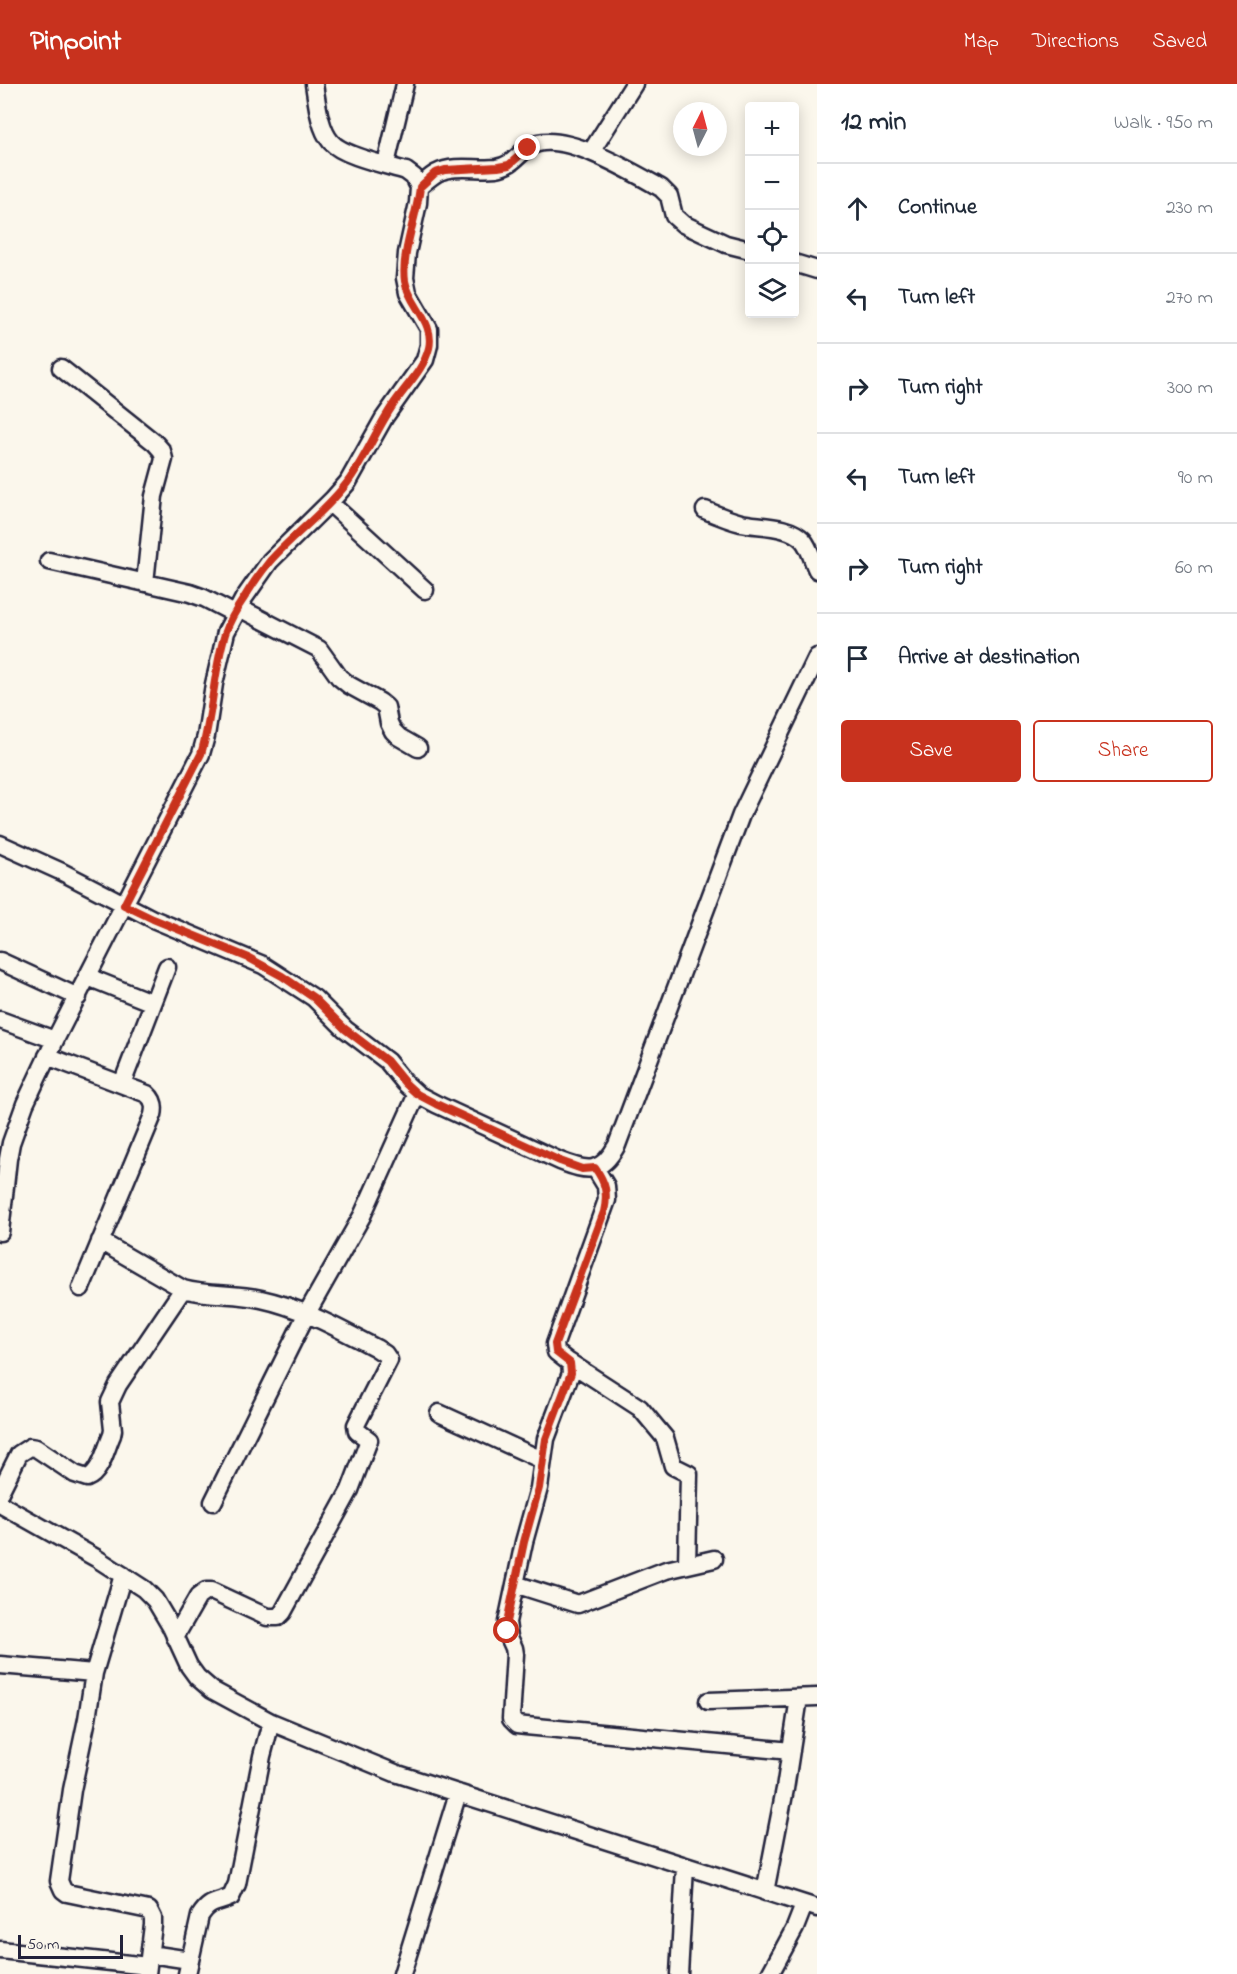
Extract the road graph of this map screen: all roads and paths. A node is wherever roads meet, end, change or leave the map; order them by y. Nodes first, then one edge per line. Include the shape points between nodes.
1 (314, 84) edge
2 (405, 84) edge
3 (634, 84) edge
4 (591, 152) junction
5 (386, 164) junction
6 (420, 187) junction
7 (745, 249) edge
8 (798, 264) edge
9 (817, 270) edge
10 (61, 368) dead end
11 (330, 503) junction
12 (705, 510) dead end
13 (49, 561) dead end
14 (817, 570) edge
15 (146, 583) junction
16 (425, 590) dead end
17 (237, 611) junction
18 (817, 657) edge
19 (418, 748) dead end
20 (0, 844) edge
21 (124, 905) junction
22 (0, 961) edge
23 (167, 967) dead end
24 (88, 977) junction
25 (78, 997) junction
26 (153, 1003) junction
27 (0, 1020) edge
28 (55, 1040) junction
29 (47, 1056) junction
30 (122, 1084) junction
31 (417, 1094) junction
32 (4, 1158) edge
33 (595, 1168) junction
34 (0, 1232) edge
35 (100, 1241) junction
36 (81, 1288) dead end
37 (183, 1288) junction
38 (307, 1313) junction
39 (569, 1362) junction
40 (439, 1413) dead end
41 (543, 1460) junction
42 (0, 1492) edge
43 (213, 1502) dead end
44 (0, 1504) edge
45 (714, 1559) dead end
46 (687, 1565) junction
47 (123, 1575) junction
48 (516, 1584) junction
49 (175, 1637) junction
50 (0, 1665) edge
51 (94, 1673) junction
52 (817, 1697) edge
53 (799, 1698) junction
54 (708, 1701) dead end
55 (271, 1722) junction
56 (791, 1751) junction
57 (458, 1794) junction
58 (686, 1867) junction
59 (765, 1892) junction
60 (811, 1907) edge
61 (0, 1950) edge
62 (148, 1965) edge
63 (189, 1967) edge
64 (402, 1974) edge
65 (679, 1974) edge
66 (770, 1974) edge

1 - 5 street via 322,125 330,142 342,151
2 - 5 street
3 - 4 street
4 - 6 street via 573,145 537,143 509,165 445,170 435,173
4 - 7 street via 661,188 669,196 674,216 683,224
5 - 6 street via 406,171
6 - 11 street via 405,278 408,293 429,329 425,360 384,418 348,482
8 - 9 street
10 - 15 street via 162,451
11 - 16 street
11 - 17 street via 270,561
12 - 14 street via 739,522 792,532 807,545
13 - 15 street
15 - 17 street
17 - 19 street via 319,648 339,677 386,707 393,731
17 - 21 street via 226,632 201,754
18 - 33 street via 741,815 617,1145 608,1160
20 - 21 street
21 - 24 street
21 - 31 street via 282,976 314,998 345,1029 387,1061
22 - 25 street
23 - 26 street
24 - 25 street
24 - 26 street
25 - 28 street
26 - 30 street
27 - 28 street
28 - 29 street
29 - 30 street
29 - 32 street
30 - 35 street via 147,1094 154,1109
31 - 33 street via 560,1161 582,1169
31 - 38 street via 362,1216
32 - 34 street
33 - 39 street via 606,1186 607,1200 555,1344 556,1352
35 - 36 street
35 - 37 street
37 - 38 street via 260,1299
37 - 42 street via 118,1385 110,1402 112,1435 91,1477 75,1474 30,1447 19,1454
38 - 43 street
38 - 49 street via 381,1351 389,1360 356,1425 368,1443 350,1490 278,1617 267,1617 206,1591
39 - 41 street via 571,1373 546,1439
39 - 46 street via 640,1408 665,1438 673,1466 689,1474
40 - 41 street
41 - 48 street
44 - 47 street
45 - 46 street
46 - 48 street via 578,1604
47 - 49 street via 155,1600
47 - 51 street
48 - 56 street via 507,1622 515,1654 513,1723
49 - 55 street via 197,1677 212,1690
50 - 51 street
51 - 62 street via 59,1881 67,1893 148,1911 153,1918
52 - 53 street
53 - 54 street
53 - 56 street
55 - 57 street via 395,1773
55 - 63 street via 237,1884 231,1897 211,1903 200,1916
56 - 59 street
57 - 58 street
57 - 64 street
58 - 59 street
58 - 65 street
59 - 60 street
60 - 66 street
61 - 62 street
62 - 63 street

